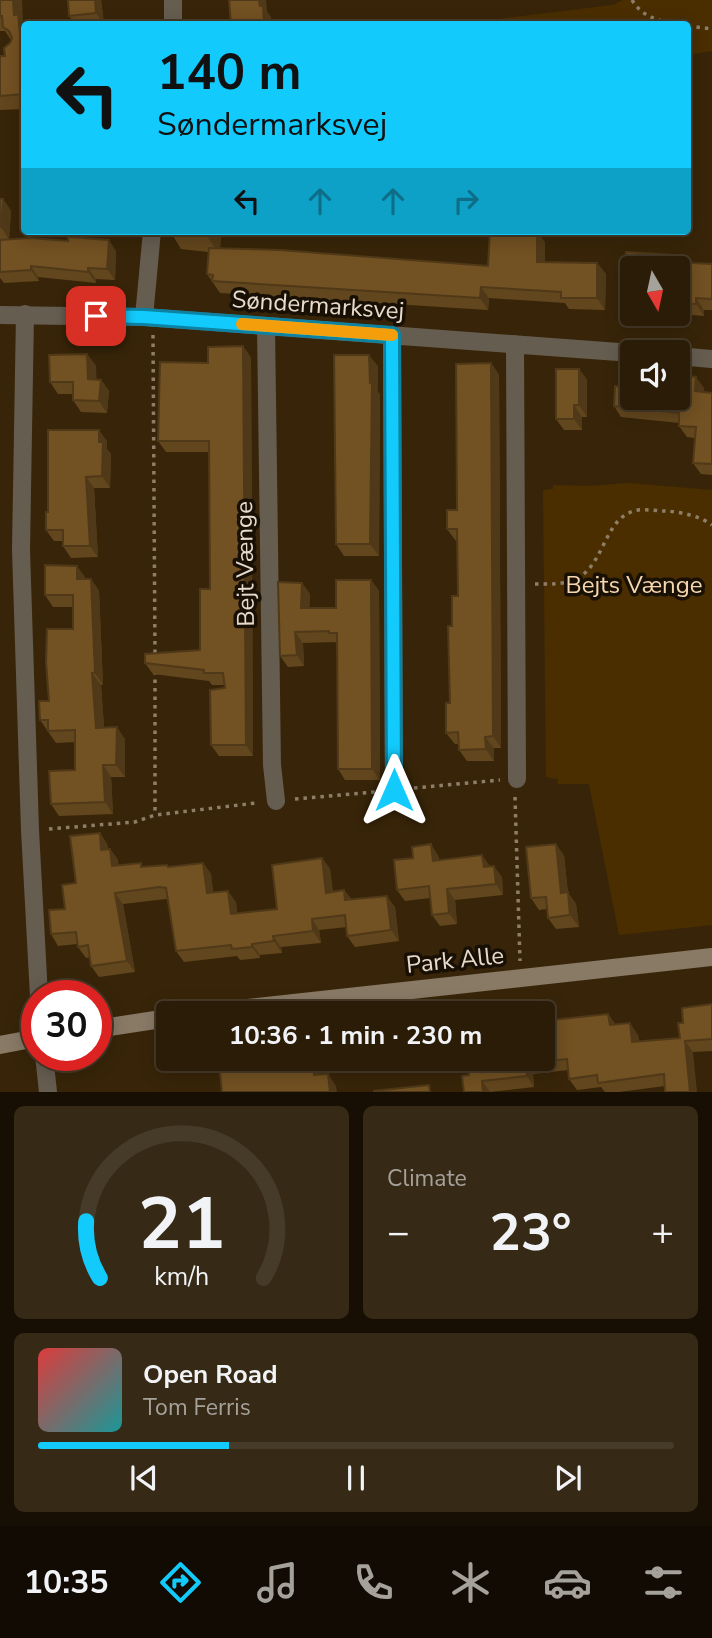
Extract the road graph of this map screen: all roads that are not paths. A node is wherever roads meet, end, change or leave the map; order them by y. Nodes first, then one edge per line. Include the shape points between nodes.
1 (173, 0) edge
2 (173, 21) edge
3 (152, 235) edge
4 (25, 314) junction
5 (0, 316) edge
6 (148, 317) junction
7 (266, 326) junction
8 (392, 335) junction
9 (515, 344) junction
10 (620, 352) edge
11 (690, 357) edge
12 (712, 359) edge
13 (517, 779) road end
14 (394, 790) dead end
15 (276, 801) dead end
16 (712, 957) edge
17 (38, 980) edge
18 (312, 1001) edge
19 (156, 1020) edge
20 (112, 1027) edge
21 (21, 1041) edge
22 (0, 1045) edge
23 (46, 1071) edge
24 (48, 1092) edge

1 - 2 street
3 - 6 street
4 - 5 street, Søndermarksvej
4 - 6 street, Søndermarksvej
4 - 17 street via 21,550
6 - 7 street, Søndermarksvej
7 - 8 street, Søndermarksvej
7 - 15 street, Bejt Vænge
8 - 9 street, Søndermarksvej
8 - 14 street
9 - 10 street, Søndermarksvej
9 - 13 street
11 - 12 street
16 - 18 street, Park Alle
19 - 20 street
21 - 22 street
23 - 24 street

